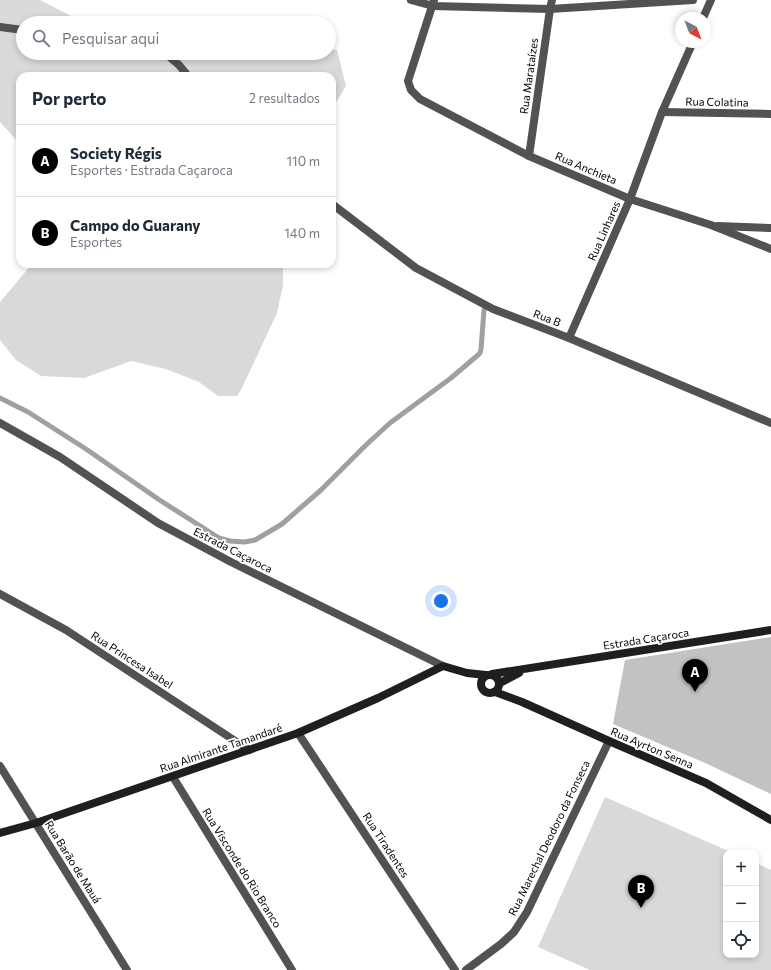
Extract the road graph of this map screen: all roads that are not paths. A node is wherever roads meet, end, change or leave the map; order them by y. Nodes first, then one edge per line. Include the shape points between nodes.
1 (411, 0) edge
2 (552, 0) edge
3 (693, 0) edge
4 (711, 0) edge
5 (434, 3) edge
6 (550, 9) junction
7 (706, 12) edge
8 (0, 27) edge
9 (16, 29) edge
10 (690, 48) edge
11 (173, 60) edge
12 (185, 72) edge
13 (662, 112) junction
14 (771, 114) edge
15 (529, 156) junction
16 (630, 199) junction
17 (336, 207) edge
18 (711, 225) junction
19 (771, 228) edge
20 (771, 248) edge
21 (569, 338) junction
22 (0, 423) edge
23 (771, 423) edge
24 (0, 594) edge
25 (771, 630) edge
26 (443, 666) junction
27 (525, 669) junction
28 (467, 673) junction
29 (489, 675) junction
30 (481, 686) junction
31 (498, 688) junction
32 (298, 733) junction
33 (609, 742) junction
34 (249, 750) junction
35 (0, 766) edge
36 (173, 777) junction
37 (771, 820) edge
38 (36, 823) junction
39 (0, 833) edge
40 (127, 970) edge
41 (292, 970) edge
42 (455, 970) edge
43 (466, 970) edge

1 - 5 street
2 - 6 street, Rua Marataízes
3 - 6 street
4 - 7 street
5 - 6 street
5 - 15 street, Rua Anchieta via 408,81 411,90 420,99
6 - 15 street, Rua Marataízes
8 - 9 street
10 - 13 street, Rua Linhares
11 - 12 street
13 - 14 street, Rua Colatina
13 - 16 street, Rua Linhares
15 - 16 street, Rua Anchieta
16 - 18 street, Rua Anchieta
16 - 21 street, Rua Linhares
17 - 21 street, Rua B via 416,268 492,309
18 - 19 street
18 - 20 street, Rua Anchieta
21 - 23 street, Rua B
22 - 26 street, Estrada Caçaroca via 60,457 158,523 231,562
24 - 34 street, Rua Princesa Isabel via 66,630
25 - 27 main road, Estrada Caçaroca
26 - 28 main road, Estrada Caçaroca
26 - 32 main road, Rua Almirante Tamandaré
27 - 29 main road, Estrada Caçaroca
27 - 31 main road, Estrada Caçaroca
28 - 29 main road, Estrada Caçaroca
28 - 30 main road, Estrada Caçaroca
29 - 30 main road via 482,680
29 - 31 main road via 498,678
30 - 31 main road via 489,694
31 - 33 main road, Rua Ayrton Senna via 522,702
32 - 34 main road, Rua Almirante Tamandaré
32 - 42 street, Rua Tiradentes
33 - 37 main road, Rua Ayrton Senna via 706,783
33 - 43 street, Rua Marechal Deodoro da Fonseca via 527,912 514,932
34 - 36 main road, Rua Almirante Tamandaré
35 - 38 street, Rua Barão de Mauá
36 - 38 main road, Rua Almirante Tamandaré
36 - 41 street, Rua Visconde do Rio Branco
38 - 39 main road, Rua Almirante Tamandaré
38 - 40 street, Rua Barão de Mauá

